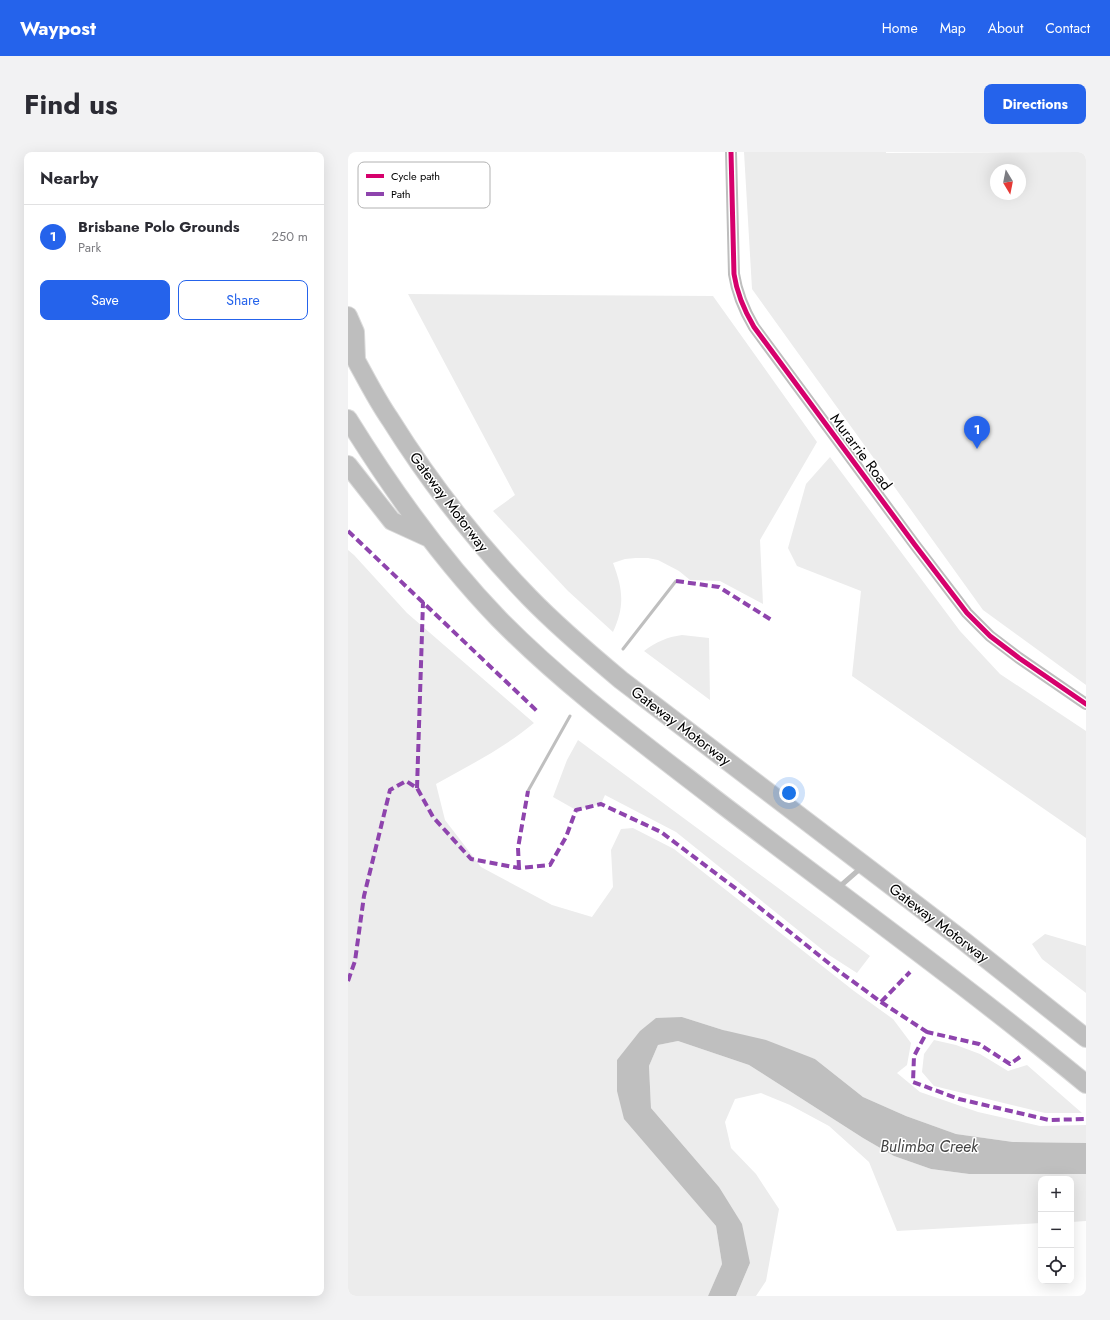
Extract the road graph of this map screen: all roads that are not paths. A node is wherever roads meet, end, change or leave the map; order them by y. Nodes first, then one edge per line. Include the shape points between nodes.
1 (731, 152) edge
2 (348, 316) edge
3 (352, 353) edge
4 (348, 419) edge
5 (348, 465) edge
6 (429, 538) junction
7 (1086, 704) edge
8 (864, 865) junction
9 (836, 890) junction
10 (1086, 1038) edge
11 (1086, 1084) edge

1 - 7 street, Murarrie Road via 734,274 742,305 754,326 967,613 990,636
2 - 3 highway via 355,332
3 - 8 highway, Gateway Motorway via 388,418 433,483 462,522 530,598 621,680
4 - 6 highway via 375,463
5 - 6 highway via 392,521
6 - 9 highway via 497,617 572,687
8 - 9 lane
8 - 10 highway, Gateway Motorway
9 - 11 highway

